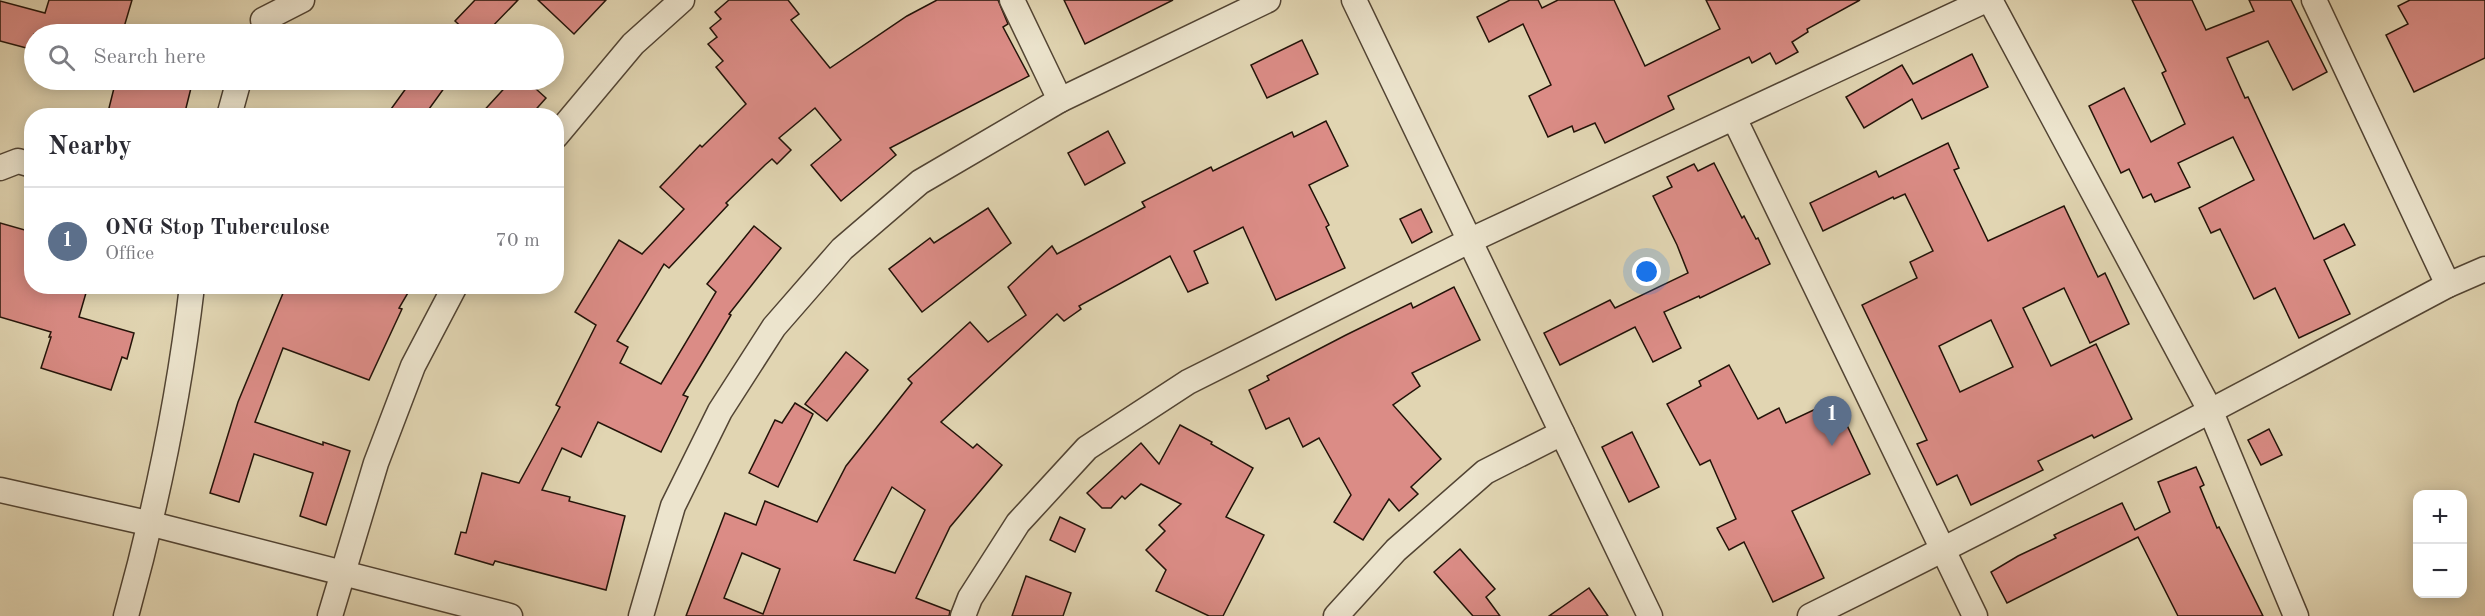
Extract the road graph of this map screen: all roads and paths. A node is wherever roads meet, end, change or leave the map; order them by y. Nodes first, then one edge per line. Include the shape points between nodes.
1 (302, 0) edge
2 (682, 0) edge
3 (1012, 0) edge
4 (1268, 0) edge
5 (1354, 0) edge
6 (1988, 0) edge
7 (2314, 0) edge
8 (262, 18) edge
9 (237, 90) edge
10 (1060, 100) junction
11 (231, 108) edge
12 (1734, 118) junction
13 (564, 126) edge
14 (24, 163) edge
15 (0, 168) edge
16 (1471, 240) junction
17 (2485, 270) edge
18 (2448, 285) junction
19 (191, 294) edge
20 (451, 294) edge
21 (2211, 412) junction
22 (1562, 432) junction
23 (0, 490) edge
24 (152, 524) junction
25 (1943, 550) junction
26 (341, 572) junction
27 (126, 616) edge
28 (330, 616) edge
29 (510, 616) edge
30 (641, 616) edge
31 (963, 616) edge
32 (1336, 616) edge
33 (1650, 616) edge
34 (1810, 616) edge
35 (1975, 616) edge
36 (2296, 616) edge

1 - 8 street
2 - 13 street via 633,44
3 - 10 street
4 - 10 street
5 - 16 street
6 - 12 street
6 - 21 street
7 - 18 street
9 - 11 street
10 - 30 street via 920,182 842,249 774,327 720,411 673,506
12 - 16 street
12 - 25 street
14 - 15 street
16 - 22 street
16 - 31 street via 1188,382 1088,448 1018,524 970,598
17 - 18 street
18 - 21 street
19 - 24 street
20 - 26 street via 413,366
21 - 25 street
21 - 36 street
22 - 32 street via 1485,472 1396,550
22 - 33 street
23 - 24 street
24 - 26 street
24 - 27 street
25 - 34 street
25 - 35 street
26 - 28 street
26 - 29 street

